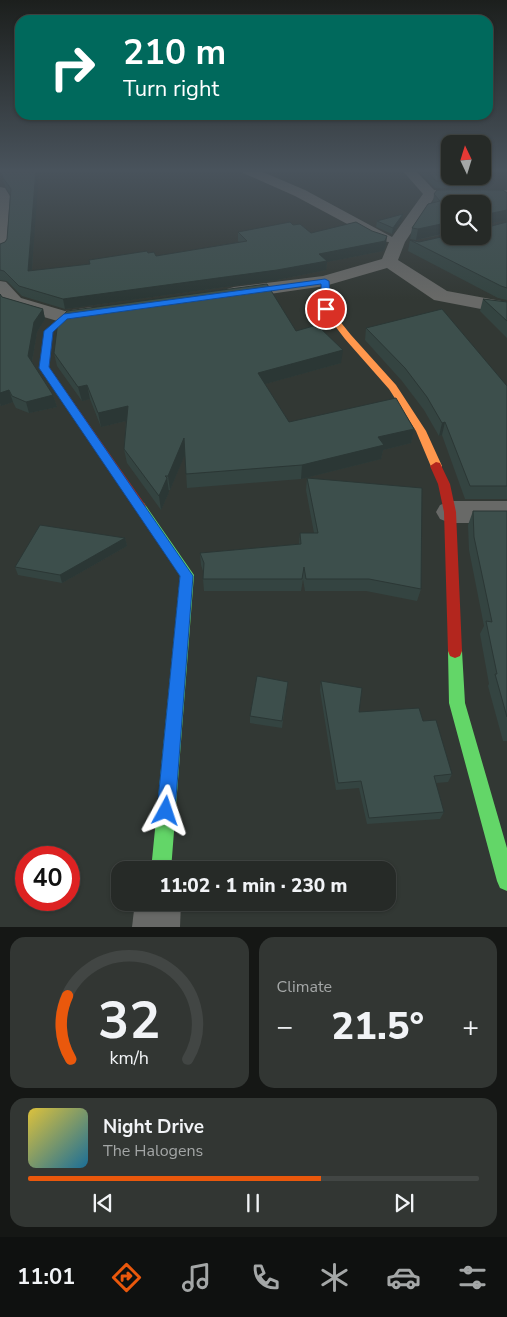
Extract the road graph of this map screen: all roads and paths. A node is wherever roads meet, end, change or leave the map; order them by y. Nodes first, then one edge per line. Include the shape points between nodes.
1 (3, 213) edge
2 (337, 213) edge
3 (417, 213) edge
4 (397, 242) junction
5 (416, 247) edge
6 (0, 248) edge
7 (390, 262) junction
8 (325, 281) junction
9 (0, 286) edge
10 (219, 296) edge
11 (507, 308) edge
12 (112, 310) edge
13 (64, 317) junction
14 (450, 512) junction
15 (507, 512) edge
16 (162, 861) edge
17 (507, 881) edge
18 (157, 911) edge
19 (156, 927) edge

1 - 6 street
2 - 4 street via 378,236
3 - 4 street
4 - 5 street
4 - 7 street
7 - 8 street
7 - 11 street via 442,296
8 - 10 street
8 - 14 street via 326,309 393,387 420,432 444,484
9 - 13 street via 14,302
12 - 13 street
13 - 16 street via 48,331 44,368 186,576
14 - 15 street
14 - 17 street via 457,703
18 - 19 street

